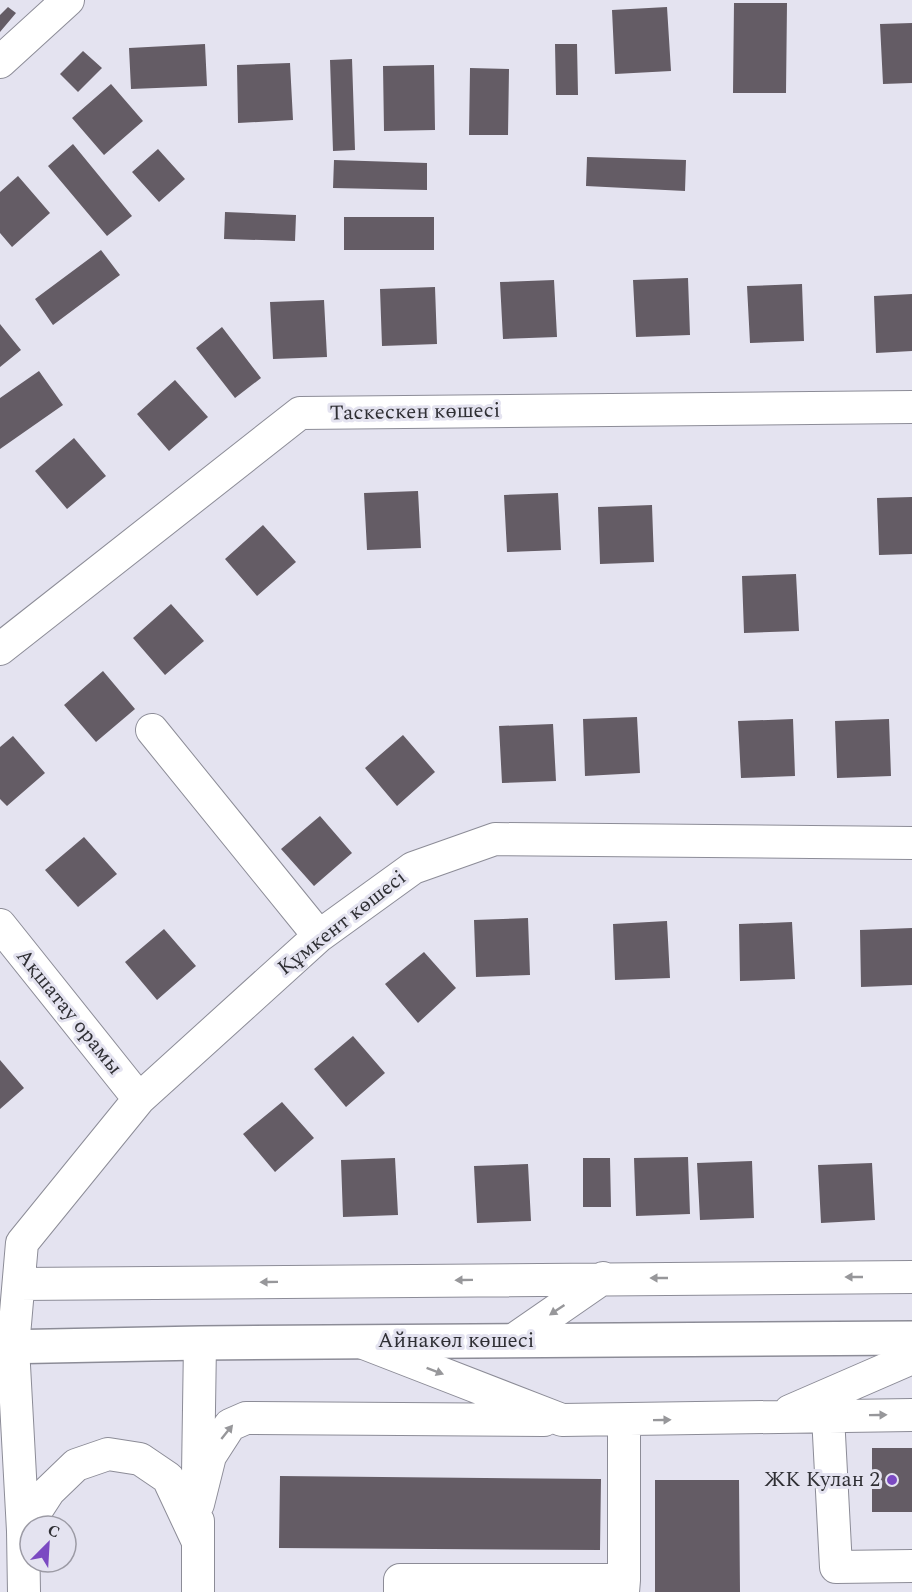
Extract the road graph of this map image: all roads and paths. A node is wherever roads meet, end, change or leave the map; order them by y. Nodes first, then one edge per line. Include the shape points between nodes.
1 (68, 0) edge
2 (0, 62) edge
3 (912, 407) edge
4 (0, 649) edge
5 (152, 730) dead end
6 (912, 843) edge
7 (0, 925) edge
8 (319, 936) junction
9 (139, 1099) junction
10 (13, 1273) edge
11 (912, 1277) edge
12 (603, 1278) junction
13 (912, 1338) edge
14 (512, 1341) junction
15 (361, 1342) junction
16 (200, 1343) junction
17 (6, 1347) edge
18 (912, 1358) edge
19 (912, 1415) edge
20 (828, 1416) junction
21 (775, 1417) junction
22 (562, 1420) junction
23 (624, 1421) junction
24 (198, 1504) junction
25 (21, 1514) edge
26 (34, 1514) edge
27 (198, 1542) junction
28 (18, 1557) edge
29 (912, 1566) edge
30 (15, 1573) edge
31 (836, 1580) edge
32 (623, 1586) edge
33 (198, 1592) edge
34 (400, 1592) edge

1 - 2 street
3 - 4 street, Таскескен көшесі via 300,413
5 - 8 street
6 - 8 street, Құмкент көшесі via 495,839 412,868
7 - 9 street, Ақшатау орамы
8 - 9 street, Құмкент көшесі
9 - 10 street, Құмкент көшесі via 22,1243
12 -> 10 street
10 - 17 street, Құмкент көшесі
11 -> 12 street
12 -> 14 street
13 - 14 main road, Айнакөл көшесі
14 - 15 main road, Айнакөл көшесі
15 - 16 main road, Айнакөл көшесі
15 -> 22 street
16 - 17 main road, Айнакөл көшесі
16 - 24 street
17 - 25 street, Құмкент көшесі
18 - 21 street
20 -> 19 street
20 - 21 street
20 - 31 street
23 -> 21 street
22 - 23 street
24 -> 22 street via 210,1456 230,1425 246,1418
23 - 32 street
24 - 27 street
26 - 27 street via 49,1491 76,1465 108,1454 140,1459 168,1478
27 - 33 street
28 - 30 street, Құмкент көшесі
29 - 31 street
32 - 34 street via 400,1580

